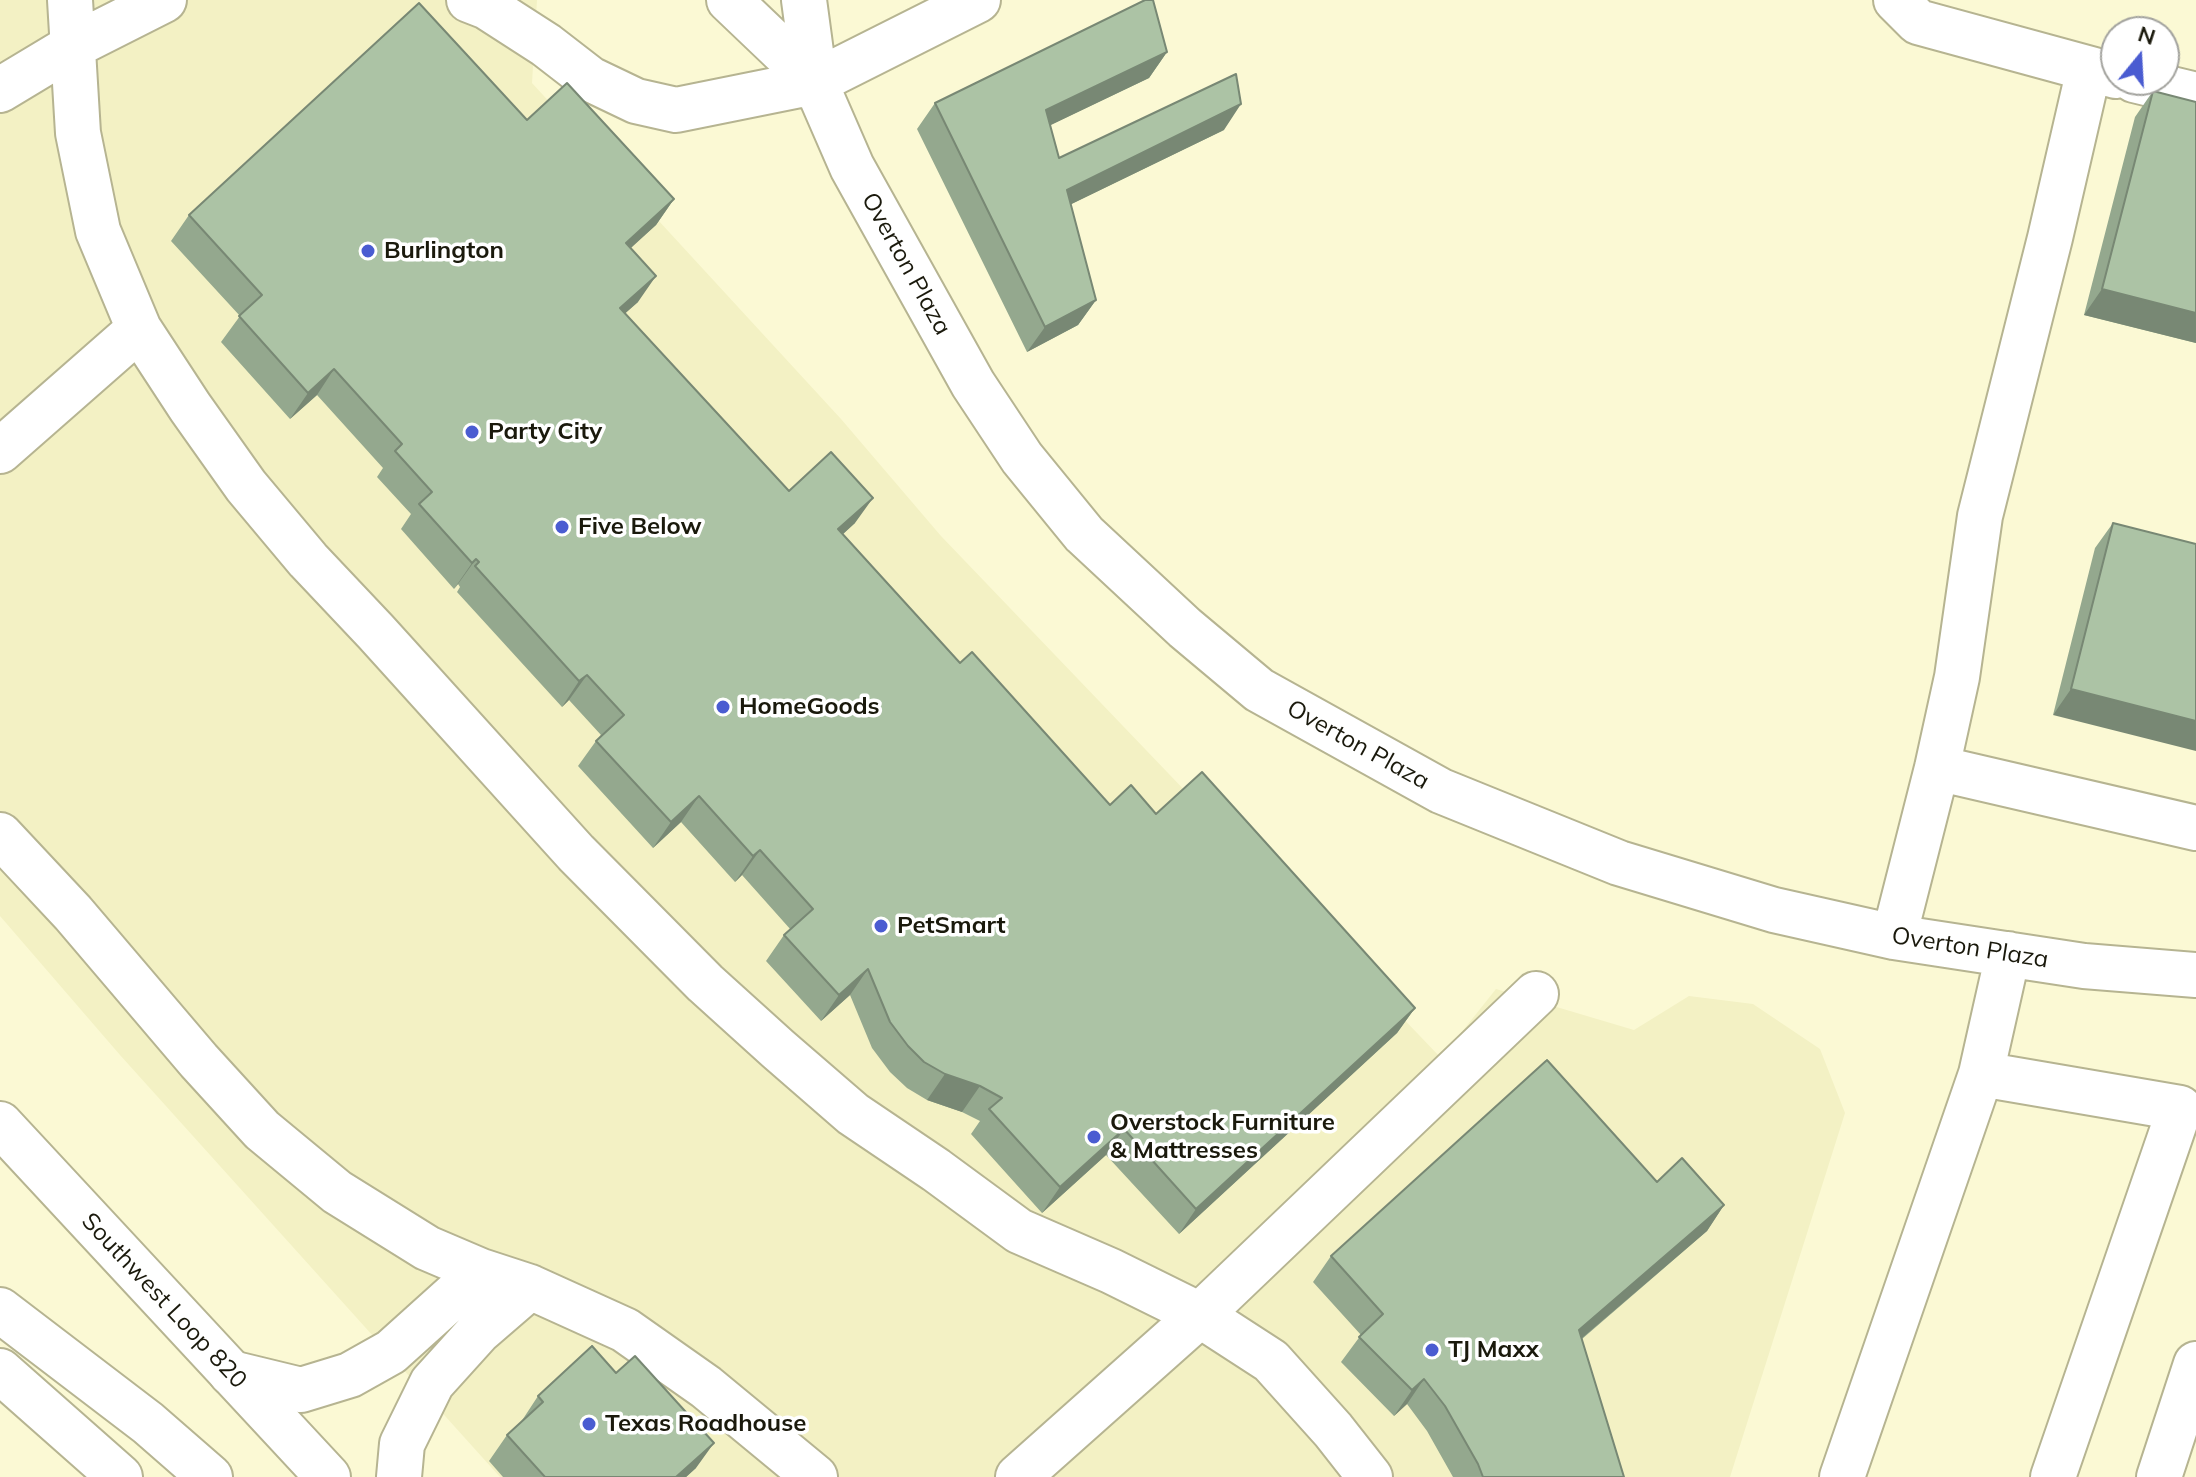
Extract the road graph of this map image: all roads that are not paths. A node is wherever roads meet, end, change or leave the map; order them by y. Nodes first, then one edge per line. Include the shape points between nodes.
1 (70, 0) edge
2 (164, 0) edge
3 (469, 0) edge
4 (729, 0) edge
5 (804, 0) edge
6 (978, 0) edge
7 (1896, 0) edge
8 (73, 46) junction
9 (2100, 71) edge
10 (2100, 78) edge
11 (815, 82) junction
12 (0, 90) edge
13 (139, 329) junction
14 (0, 451) edge
15 (1937, 768) junction
16 (2196, 828) edge
17 (0, 835) edge
18 (1894, 937) junction
19 (2008, 954) junction
20 (2196, 975) edge
21 (1536, 994) dead end
22 (1981, 1074) junction
23 (2188, 1109) edge
24 (0, 1124) edge
25 (481, 1271) junction
26 (530, 1287) junction
27 (0, 1310) edge
28 (1200, 1315) junction
29 (2196, 1364) edge
30 (0, 1371) edge
31 (231, 1373) junction
32 (120, 1477) edge
33 (210, 1477) edge
34 (328, 1477) edge
35 (399, 1477) edge
36 (815, 1477) edge
37 (1018, 1477) edge
38 (1370, 1477) edge
39 (1842, 1477) edge
40 (2053, 1477) edge
41 (2159, 1477) edge

1 - 8 main road
2 - 8 main road
3 - 11 main road via 546,45 590,79 636,101 676,110
4 - 11 main road, Overton Plaza
5 - 11 main road, Overton Plaza
6 - 11 main road
7 - 9 main road via 1918,22
8 - 12 main road
8 - 13 main road via 78,133 98,231
10 - 15 main road via 2050,238 1980,516 1957,677
11 - 18 main road, Overton Plaza via 852,167 973,384 1022,458 1084,534 1259,690 1441,791 1619,863 1774,910
13 - 14 main road
13 - 28 main road via 246,486 308,560 576,853 705,983 853,1114 1019,1231
15 - 16 main road
15 - 18 main road
17 - 25 main road via 262,1130 337,1192 427,1248
18 - 19 main road, Overton Plaza
19 - 20 main road, Overton Plaza
19 - 22 main road
21 - 28 main road
22 - 23 main road
22 - 39 main road
23 - 40 main road
24 - 31 main road, Southwest Loop 820
25 - 26 main road
25 - 31 main road via 391,1352 350,1375 301,1390
26 - 35 main road via 479,1331 432,1383 402,1444
26 - 36 main road via 625,1330 706,1387
27 - 33 main road
28 - 37 main road
28 - 38 main road via 1271,1361
29 - 41 main road
30 - 32 main road
31 - 34 main road, Southwest Loop 820

